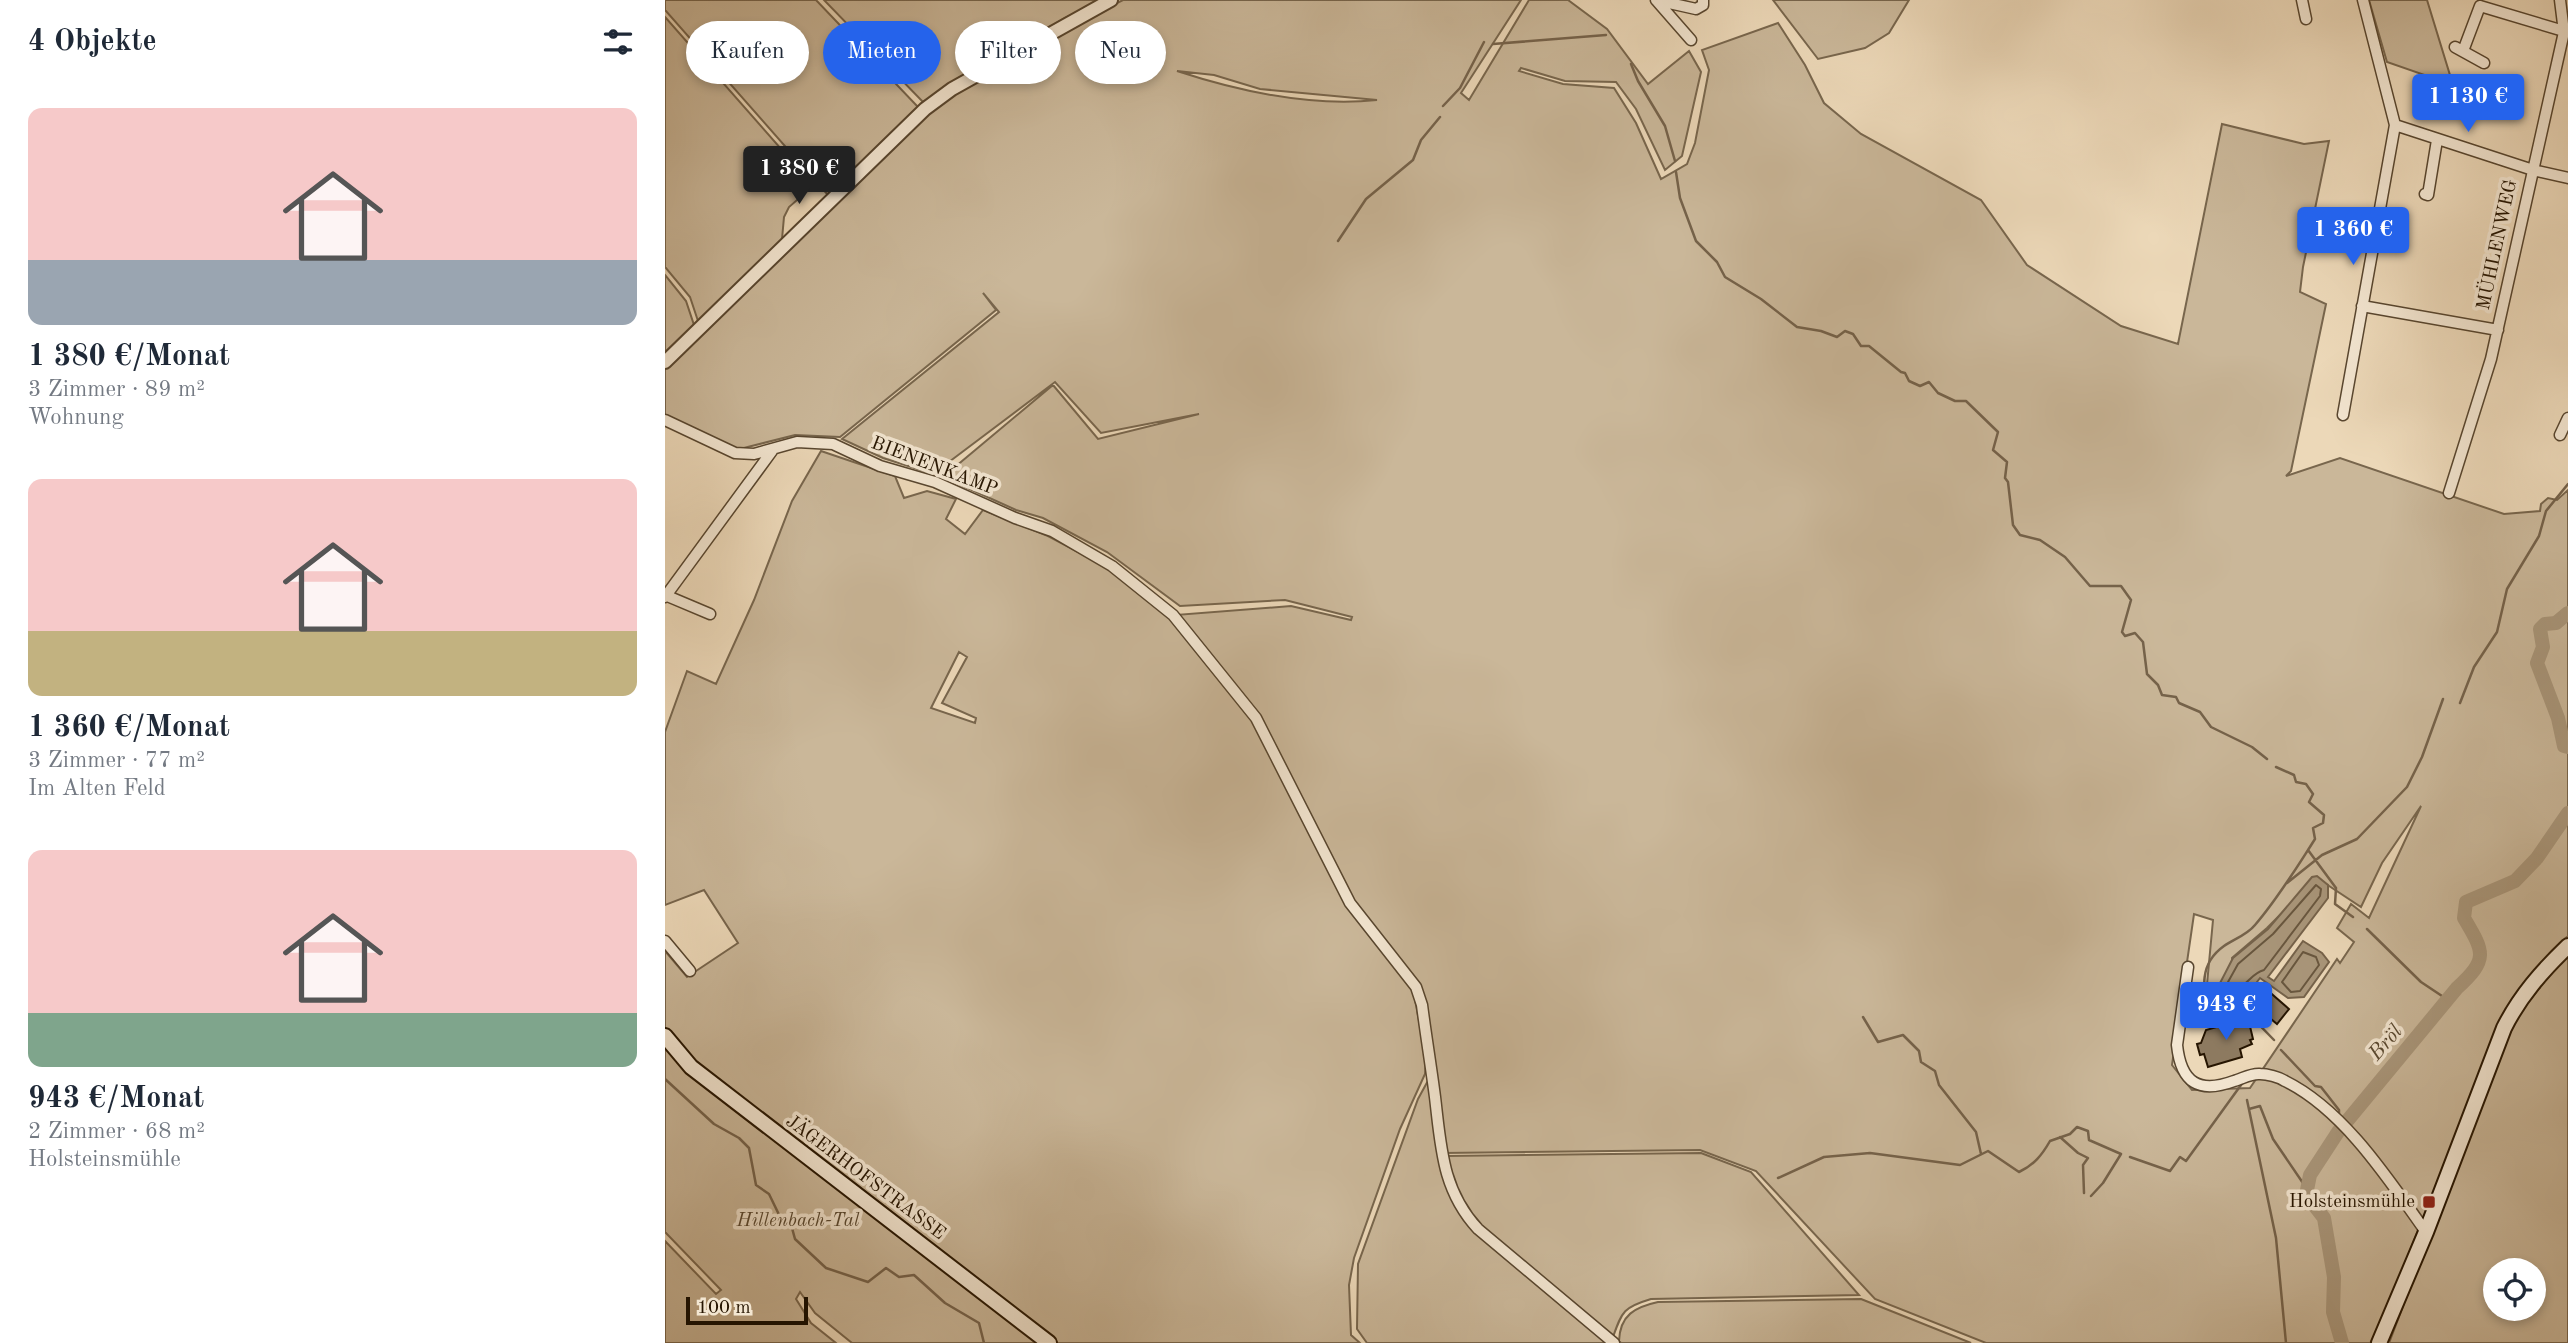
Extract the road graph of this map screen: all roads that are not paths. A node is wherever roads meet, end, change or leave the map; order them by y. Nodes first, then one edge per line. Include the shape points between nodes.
1 (1111, 0) edge
2 (1655, 0) edge
3 (1703, 0) edge
4 (2302, 0) edge
5 (2363, 0) edge
6 (2560, 0) edge
7 (2480, 3) edge
8 (2306, 19) dead end
9 (2566, 32) edge
10 (1691, 40) dead end
11 (2484, 62) dead end
12 (2395, 125) junction
13 (2437, 140) junction
14 (2533, 170) junction
15 (2568, 178) edge
16 (2425, 194) dead end
17 (2362, 306) junction
18 (2498, 330) junction
19 (665, 362) edge
20 (2343, 415) dead end
21 (2568, 418) edge
22 (665, 420) edge
23 (2560, 435) dead end
24 (772, 451) junction
25 (2449, 493) dead end
26 (665, 596) edge
27 (710, 614) dead end
28 (665, 941) edge
29 (2568, 946) edge
30 (2188, 967) dead end
31 (691, 971) dead end
32 (665, 1036) edge
33 (2426, 1232) junction
34 (1049, 1343) edge
35 (1613, 1343) edge
36 (2379, 1343) edge

1 - 19 street via 952,89 925,109
2 - 3 street via 1696,9
2 - 10 street
4 - 8 street
5 - 12 street
6 - 9 street, MÜHLENWEG
7 - 9 street
7 - 11 street via 2459,49
9 - 14 street, MÜHLENWEG
12 - 13 street
12 - 17 street
13 - 14 street
13 - 16 street
14 - 15 street
14 - 18 street, MÜHLENWEG
17 - 18 street
17 - 20 street
18 - 25 street, MÜHLENWEG
21 - 23 street
22 - 24 street, BIENENKAMP via 735,453
24 - 26 street
24 - 35 street, BIENENKAMP via 797,442 833,444 880,466 936,482 1052,531 1112,566 1173,615 1256,718 1350,903 1416,987 1441,1154 1462,1211
26 - 27 street
28 - 31 street
29 - 33 main road via 2515,1005
30 - 33 street via 2178,1056 2194,1084 2210,1087 2259,1073 2283,1079 2351,1133
32 - 34 main road, JÄGERHOFSTRASSE via 691,1067
33 - 36 main road

